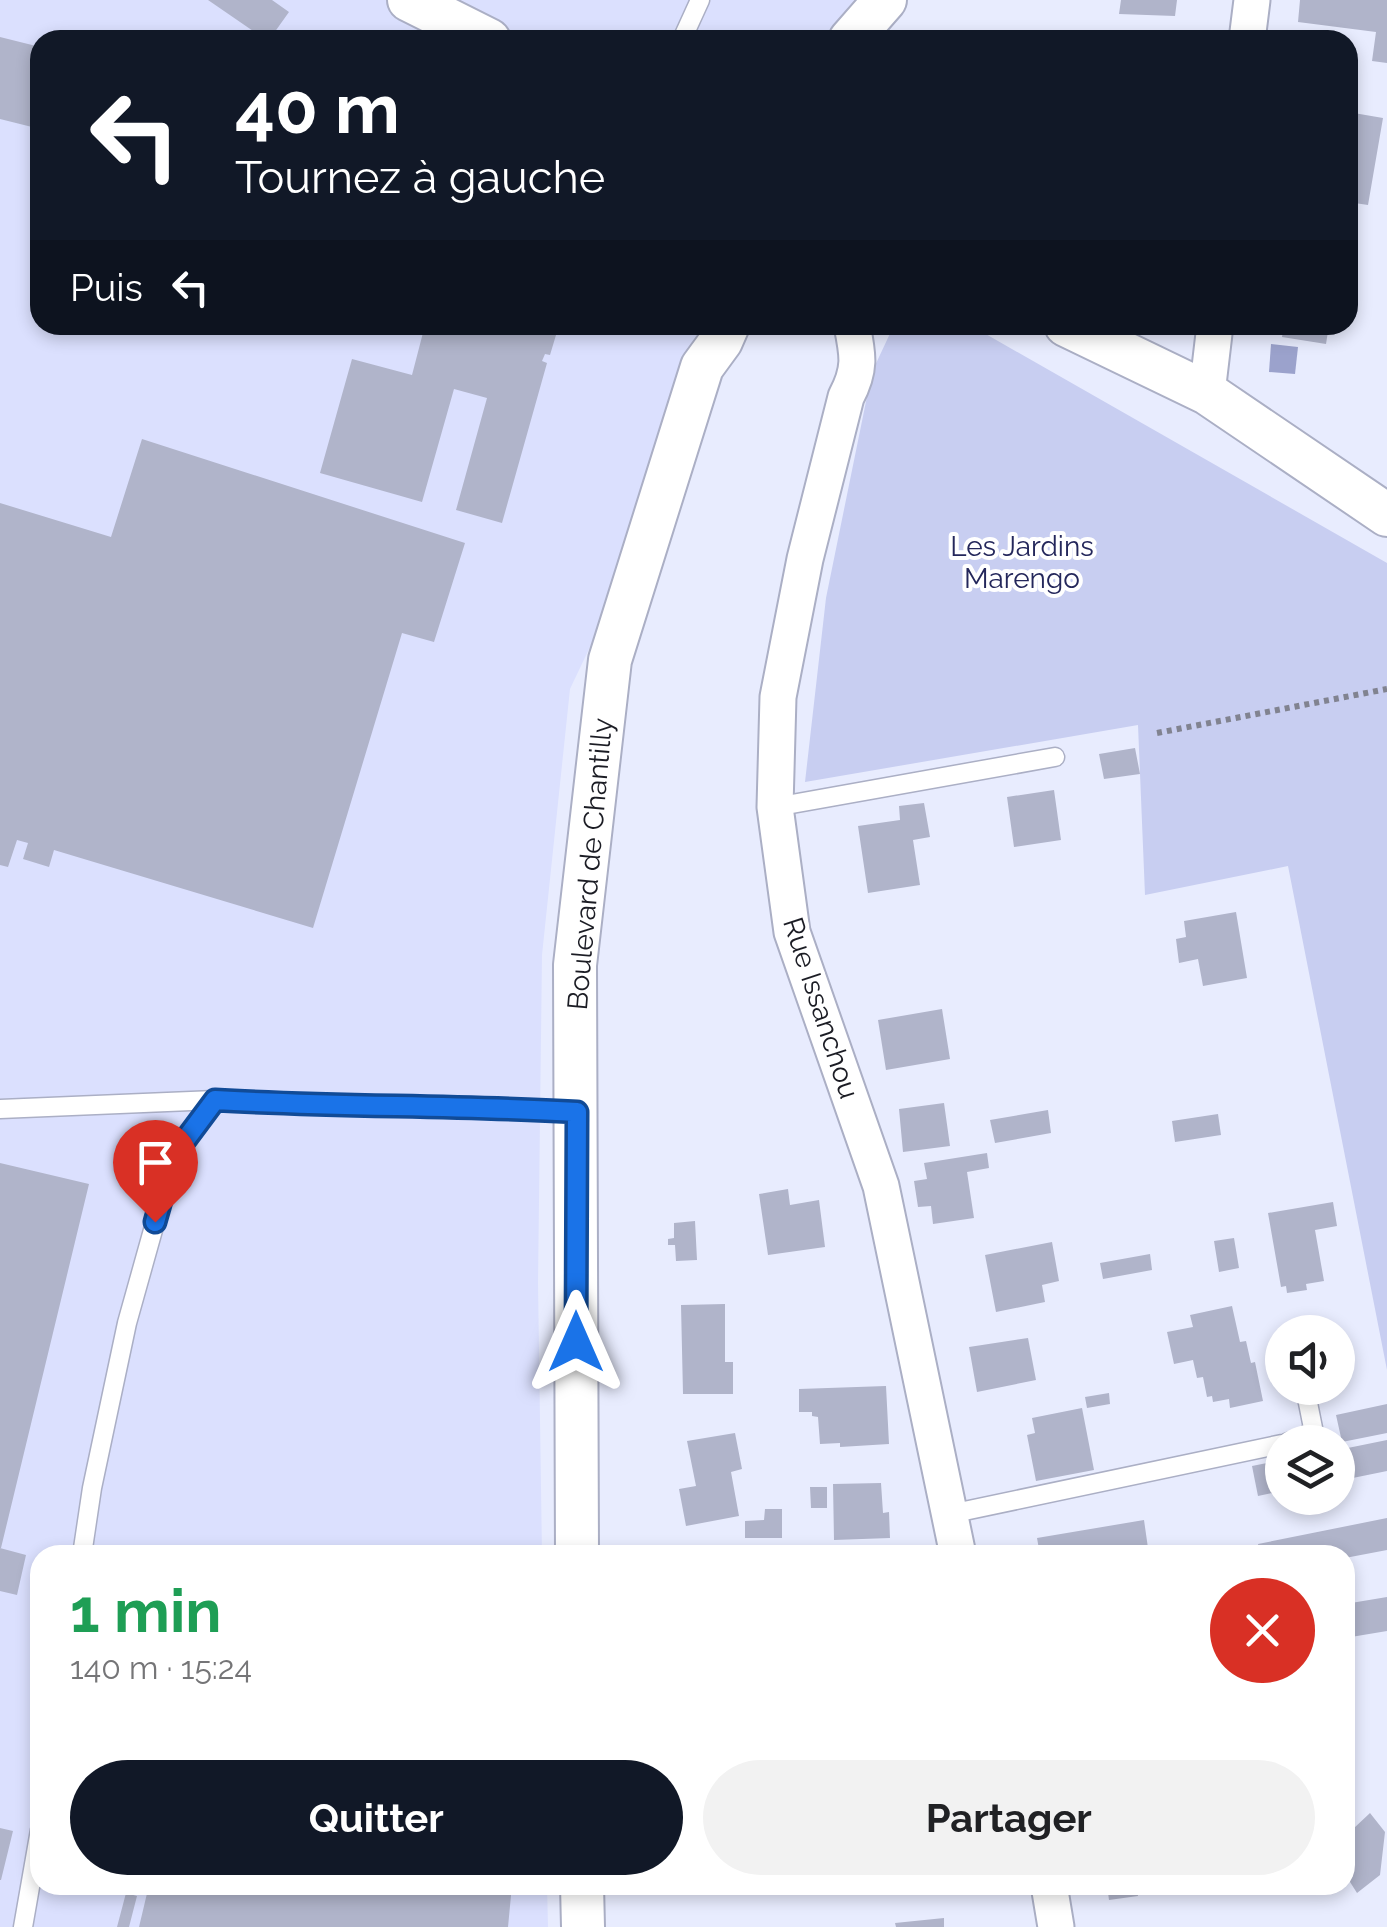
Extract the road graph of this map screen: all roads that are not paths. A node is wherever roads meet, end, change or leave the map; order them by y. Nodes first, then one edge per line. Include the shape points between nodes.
1 (409, 0) edge
2 (700, 0) edge
3 (887, 0) edge
4 (1252, 0) edge
5 (469, 30) edge
6 (686, 30) edge
7 (859, 30) edge
8 (882, 30) edge
9 (1248, 30) edge
10 (724, 335) edge
11 (832, 335) edge
12 (854, 335) edge
13 (1087, 335) edge
14 (1214, 335) edge
15 (702, 346) edge
16 (1207, 393) junction
17 (846, 397) junction
18 (1387, 515) edge
19 (1055, 757) dead end
20 (775, 807) junction
21 (215, 1100) junction
22 (0, 1109) edge
23 (577, 1112) junction
24 (1265, 1447) edge
25 (950, 1514) junction
26 (83, 1545) edge
27 (577, 1545) edge
28 (956, 1545) edge
29 (30, 1887) edge
30 (582, 1895) edge
31 (1051, 1895) edge
32 (23, 1927) edge
33 (583, 1927) edge
34 (1056, 1927) edge

1 - 5 street
2 - 6 lane
3 - 7 street
3 - 8 street
4 - 9 street
10 - 15 street, Boulevard de Chantilly
11 - 17 street
12 - 17 street, Rue Issanchou via 858,376
13 - 16 street
14 - 16 street
15 - 23 street, Boulevard de Chantilly via 610,660 575,965
16 - 18 street
17 - 20 street, Rue Issanchou via 778,697
19 - 20 lane
20 - 25 street, Rue Issanchou via 792,932 881,1186
21 - 22 lane
21 - 23 lane
21 - 26 lane via 174,1155 127,1322
23 - 27 street, Boulevard de Chantilly
24 - 25 lane
25 - 28 street, Rue Issanchou
29 - 32 lane
30 - 33 street
31 - 34 street

